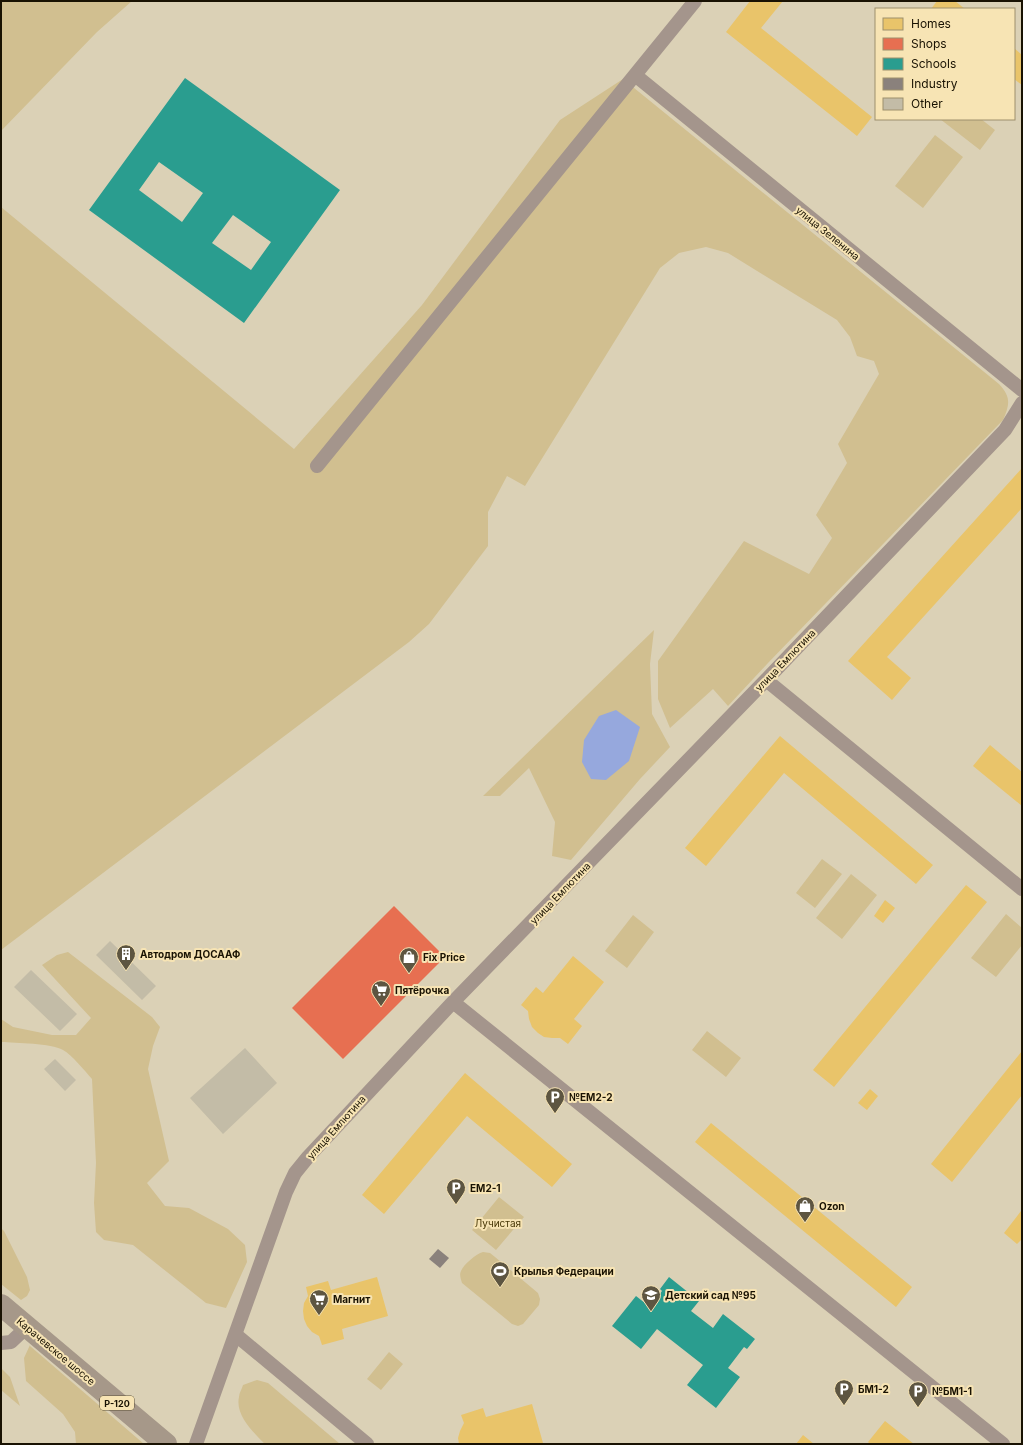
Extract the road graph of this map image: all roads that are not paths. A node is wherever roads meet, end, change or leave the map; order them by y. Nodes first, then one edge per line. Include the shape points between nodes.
1 (695, 1) edge
2 (635, 75) junction
3 (1022, 390) edge
4 (1022, 403) edge
5 (317, 466) dead end
6 (766, 680) junction
7 (1022, 889) edge
8 (453, 1002) junction
9 (1, 1305) edge
10 (27, 1327) junction
11 (236, 1335) junction
12 (1, 1344) edge
13 (166, 1444) edge
14 (196, 1444) edge
15 (368, 1444) edge
16 (1003, 1444) edge

1 - 2 street
2 - 3 street, улица Зеленина
2 - 5 street
4 - 6 street, улица Емлютина via 1004,430
6 - 7 street
6 - 8 street, улица Емлютина
8 - 11 street, улица Емлютина via 295,1173
8 - 16 street
9 - 10 highway, Карачевское шоссе / Р-120
10 - 12 street via 11,1342
10 - 13 highway, Карачевское шоссе / Р-120
11 - 14 street, улица Емлютина
11 - 15 street

